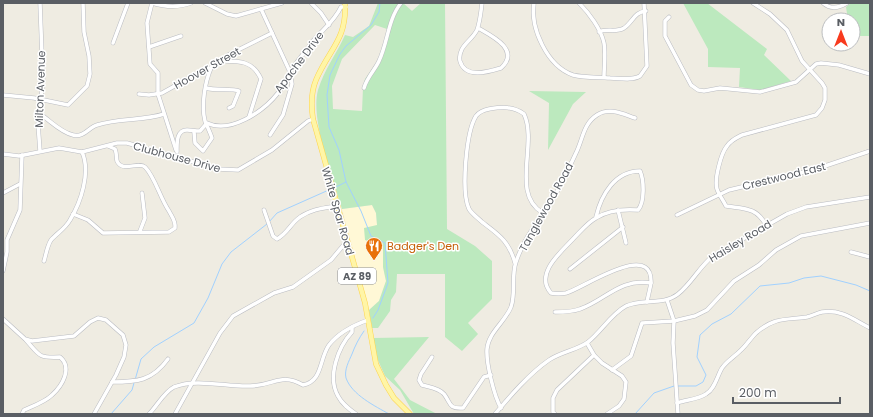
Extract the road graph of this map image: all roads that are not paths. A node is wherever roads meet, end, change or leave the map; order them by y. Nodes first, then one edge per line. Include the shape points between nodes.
1 (40, 3) edge
2 (83, 3) edge
3 (128, 3) edge
4 (152, 3) edge
5 (191, 3) edge
6 (205, 3) edge
7 (282, 3) edge
8 (311, 3) edge
9 (401, 3) edge
10 (482, 3) edge
11 (534, 3) edge
12 (579, 3) edge
13 (644, 3) edge
14 (753, 3) edge
15 (823, 3) edge
16 (847, 3) edge
17 (345, 5) edge
18 (261, 9) junction
19 (646, 11) junction
20 (669, 17) dead end
21 (329, 25) junction
22 (478, 28) junction
23 (599, 32) junction
24 (272, 33) junction
25 (181, 36) dead end
26 (113, 43) dead end
27 (149, 47) junction
28 (223, 61) junction
29 (212, 68) junction
30 (810, 70) junction
31 (290, 72) junction
32 (870, 74) edge
33 (604, 77) junction
34 (206, 88) junction
35 (364, 88) dead end
36 (139, 94) dead end
37 (158, 94) junction
38 (3, 96) edge
39 (41, 99) junction
40 (229, 108) dead end
41 (40, 114) junction
42 (164, 114) junction
43 (249, 117) junction
44 (635, 118) dead end
45 (313, 119) junction
46 (207, 123) junction
47 (194, 132) junction
48 (270, 135) dead end
49 (107, 145) junction
50 (40, 151) junction
51 (870, 151) edge
52 (82, 152) junction
53 (177, 152) junction
54 (3, 154) edge
55 (22, 155) junction
56 (177, 157) junction
57 (20, 184) junction
58 (3, 193) edge
59 (142, 193) dead end
60 (719, 195) junction
61 (870, 197) edge
62 (337, 206) junction
63 (264, 210) dead end
64 (618, 210) junction
65 (543, 213) junction
66 (73, 214) junction
67 (677, 215) dead end
68 (596, 217) junction
69 (870, 223) edge
70 (766, 225) junction
71 (623, 227) junction
72 (140, 232) junction
73 (347, 241) junction
74 (626, 243) dead end
75 (850, 252) dead end
76 (870, 257) edge
77 (44, 261) dead end
78 (515, 263) junction
79 (570, 269) dead end
80 (3, 271) edge
81 (651, 283) junction
82 (667, 300) junction
83 (647, 302) junction
84 (555, 312) dead end
85 (3, 318) edge
86 (368, 320) junction
87 (674, 321) junction
88 (352, 326) junction
89 (870, 328) edge
90 (25, 339) junction
91 (587, 343) junction
92 (594, 355) junction
93 (432, 357) dead end
94 (168, 359) dead end
95 (612, 370) junction
96 (491, 375) junction
97 (112, 382) junction
98 (192, 384) junction
99 (677, 403) junction
100 (501, 408) junction
101 (22, 414) edge
102 (94, 414) edge
103 (149, 414) edge
104 (175, 414) edge
105 (356, 414) edge
106 (410, 414) edge
107 (495, 414) edge
108 (555, 414) edge
109 (607, 414) edge
110 (678, 414) edge

1 - 39 street, Milton Avenue via 43,58
2 - 39 street via 90,74 87,86 68,105
3 - 26 street
4 - 5 street via 165,7
4 - 27 street via 148,23
6 - 18 street via 236,16
7 - 18 street
8 - 21 street
9 - 35 street via 393,16 383,53
10 - 22 street
11 - 33 street via 538,35 556,63 572,74
12 - 23 street
13 - 19 street
14 - 30 street via 783,26 802,61
15 - 16 street via 835,8
17 - 21 street, Apache Drive
17 - 45 main road, White Spar Road / AZ 89 via 342,34 314,87
18 - 24 street
19 - 23 street via 637,13 625,28
19 - 33 street via 647,66 644,73 638,78
20 - 30 street via 665,21 665,36 691,85 698,90 704,92 720,88 760,92 796,82
21 - 31 street, Apache Drive via 313,41
22 - 22 street via 507,50 507,59 501,68 474,73 463,68 459,57 461,50 472,40
23 - 33 street via 604,44
24 - 28 street, Hoover Street via 228,55
24 - 31 street
25 - 27 street
27 - 37 street via 150,64 158,73
28 - 29 street, Hoover Street
28 - 43 street via 245,62 251,64 258,72 260,78
29 - 34 street via 207,77
29 - 37 street, Hoover Street
30 - 32 street via 821,63
30 - 60 street via 825,88 822,108 816,115 734,138 723,152 716,180
31 - 43 street, Apache Drive via 278,93
31 - 48 street via 292,89 283,115
34 - 40 street via 238,91
34 - 46 street via 204,105
36 - 37 street, Hoover Street
37 - 42 street
38 - 39 street
39 - 41 street, Milton Avenue
41 - 42 street via 60,130 75,136 82,135 96,125
41 - 50 street, Milton Avenue
42 - 53 street
43 - 46 street, Apache Drive via 220,127
44 - 65 street, Tanglewood Road via 608,111 590,121 561,183
45 - 56 street, Clubhouse Drive via 272,150 238,170 218,169
45 - 62 main road, White Spar Road / AZ 89
46 - 47 street via 200,131
46 - 47 street via 212,138 203,151 195,143
47 - 53 street via 186,130 179,135
49 - 52 street, Clubhouse Drive
49 - 56 street, Clubhouse Drive via 127,143
49 - 72 street via 115,149 120,165 144,166 176,225 172,232
50 - 52 street, Clubhouse Drive via 59,148
50 - 55 street, Clubhouse Drive
51 - 60 street, Crestwood East via 813,170 729,190
52 - 66 street via 87,171
53 - 56 street
54 - 55 street, Clubhouse Drive
55 - 57 street
57 - 58 street
57 - 80 street via 20,210 7,240
59 - 72 street via 145,218
60 - 67 street, Crestwood East
60 - 70 street via 726,206 754,211
61 - 70 street, Haisley Road via 806,207
62 - 63 street via 313,210 299,217 285,235 277,239 273,236
62 - 73 main road, White Spar Road / AZ 89
64 - 68 street
64 - 68 street via 638,210 641,207 641,173 638,171 620,176 613,182 598,207
64 - 71 street
65 - 78 street, Tanglewood Road via 526,238
65 - 78 street via 532,205 528,194 526,174 529,130 524,114 505,107 484,110 473,124 467,151 464,178 466,200 470,210 505,240 512,250
66 - 72 street via 88,220 103,233
66 - 77 street via 63,230 51,241
68 - 81 street via 553,259 545,279 551,293 567,293 625,266 636,265 644,268
69 - 87 street via 801,236 776,250 734,281 707,310
70 - 82 street, Haisley Road via 702,264 689,284
71 - 74 street
71 - 79 street
73 - 86 main road, White Spar Road / AZ 89
73 - 98 street via 331,260 293,287 263,298 233,316 220,333
75 - 76 street
78 - 96 street, Tanglewood Road via 510,308 489,341 487,350
81 - 83 street
81 - 84 street via 640,281 623,285 580,309
82 - 83 street, Haisley Road
82 - 87 street
83 - 91 street, Haisley Road via 626,306
85 - 90 street
86 - 88 street
86 - 106 main road, White Spar Road / AZ 89 via 380,374 394,398
87 - 95 street via 642,323 630,356
87 - 99 street
88 - 98 street via 328,346 316,377 310,384 303,385 284,378 251,386
88 - 105 street via 352,332 344,340 337,355 335,388 345,406
89 - 99 street via 851,316 837,312 786,318 766,325 722,368 707,394
90 - 97 street via 32,341 74,336 90,322 98,318 106,320 123,335 126,345 124,357
90 - 101 street via 44,358 60,357 67,366 67,372 52,395 24,410
91 - 92 street
91 - 100 street, Haisley Road via 548,361
92 - 95 street
92 - 108 street via 557,390 553,398
93 - 96 street via 420,374 419,380 422,385 444,394 448,404 456,409 463,408 484,377
94 - 97 street via 162,367 142,381
95 - 109 street via 626,382 624,399
96 - 100 street, Tanglewood Road via 495,397
97 - 102 street
98 - 103 street via 172,388
98 - 104 street
99 - 110 street
100 - 107 street, Haisley Road

